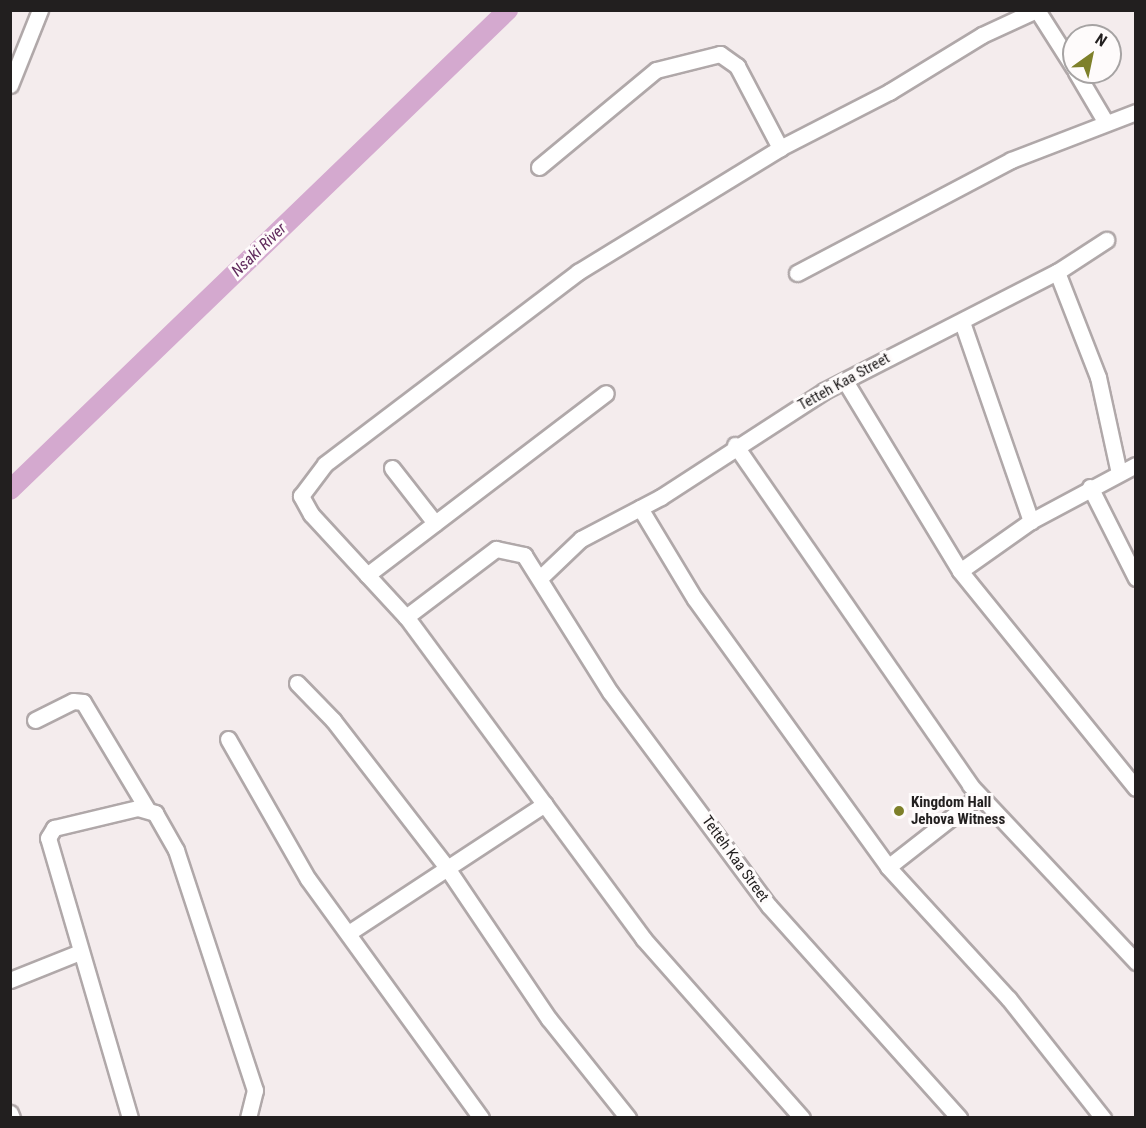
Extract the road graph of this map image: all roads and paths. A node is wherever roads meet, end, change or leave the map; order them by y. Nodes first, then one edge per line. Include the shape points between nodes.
1 (40, 10) edge
2 (1037, 10) edge
3 (1062, 49) edge
4 (1083, 84) edge
5 (10, 86) edge
6 (1136, 112) edge
7 (1105, 121) junction
8 (780, 148) junction
9 (539, 167) dead end
10 (1106, 240) dead end
11 (1057, 272) junction
12 (797, 273) dead end
13 (962, 322) junction
14 (845, 381) junction
15 (606, 393) dead end
16 (735, 445) junction
17 (1136, 465) edge
18 (392, 468) dead end
19 (1119, 473) junction
20 (1090, 488) junction
21 (640, 508) junction
22 (1031, 521) junction
23 (435, 523) junction
24 (960, 571) junction
25 (368, 575) junction
26 (540, 578) junction
27 (1136, 578) edge
28 (406, 617) junction
29 (297, 683) dead end
30 (35, 720) dead end
31 (228, 739) dead end
32 (1136, 788) edge
33 (979, 796) junction
34 (545, 804) junction
35 (147, 809) junction
36 (445, 865) junction
37 (888, 867) junction
38 (350, 932) junction
39 (80, 952) junction
40 (1134, 957) edge
41 (10, 980) edge
42 (10, 1113) edge
43 (12, 1118) edge
44 (130, 1118) edge
45 (248, 1118) edge
46 (481, 1118) edge
47 (628, 1118) edge
48 (802, 1118) edge
49 (959, 1118) edge
50 (1103, 1118) edge

1 - 5 street
2 - 3 street
2 - 8 street via 982,35 889,92
4 - 7 street
6 - 7 street
7 - 12 street via 1011,160
8 - 9 street via 737,66 720,54 656,70
8 - 25 street via 578,272 312,477 302,503
10 - 11 street, Tetteh Kaa Street
11 - 13 street, Tetteh Kaa Street
11 - 19 street via 1098,377
13 - 14 street, Tetteh Kaa Street
13 - 22 street
14 - 16 street, Tetteh Kaa Street
14 - 24 street
15 - 23 street
16 - 21 street, Tetteh Kaa Street
16 - 33 street via 880,662
17 - 19 street
18 - 23 street
19 - 20 street
20 - 22 street
20 - 27 street
21 - 26 street, Tetteh Kaa Street via 570,547
21 - 37 street via 694,599
22 - 24 street
23 - 25 street
24 - 32 street
25 - 28 street
26 - 28 street, Tetteh Kaa Street via 524,555 496,549
26 - 49 street, Tetteh Kaa Street via 610,692 769,906
28 - 34 street
29 - 36 street via 333,720
30 - 35 street via 73,701 83,702
31 - 38 street via 308,879
33 - 37 street
33 - 40 street
34 - 36 street
34 - 48 street via 643,938
35 - 39 street via 127,809 49,834 55,876
35 - 45 street via 176,850 252,1077 255,1090
36 - 38 street
36 - 47 street via 549,1019
37 - 50 street via 1009,999
38 - 46 street
39 - 41 street
39 - 44 street
42 - 43 street

